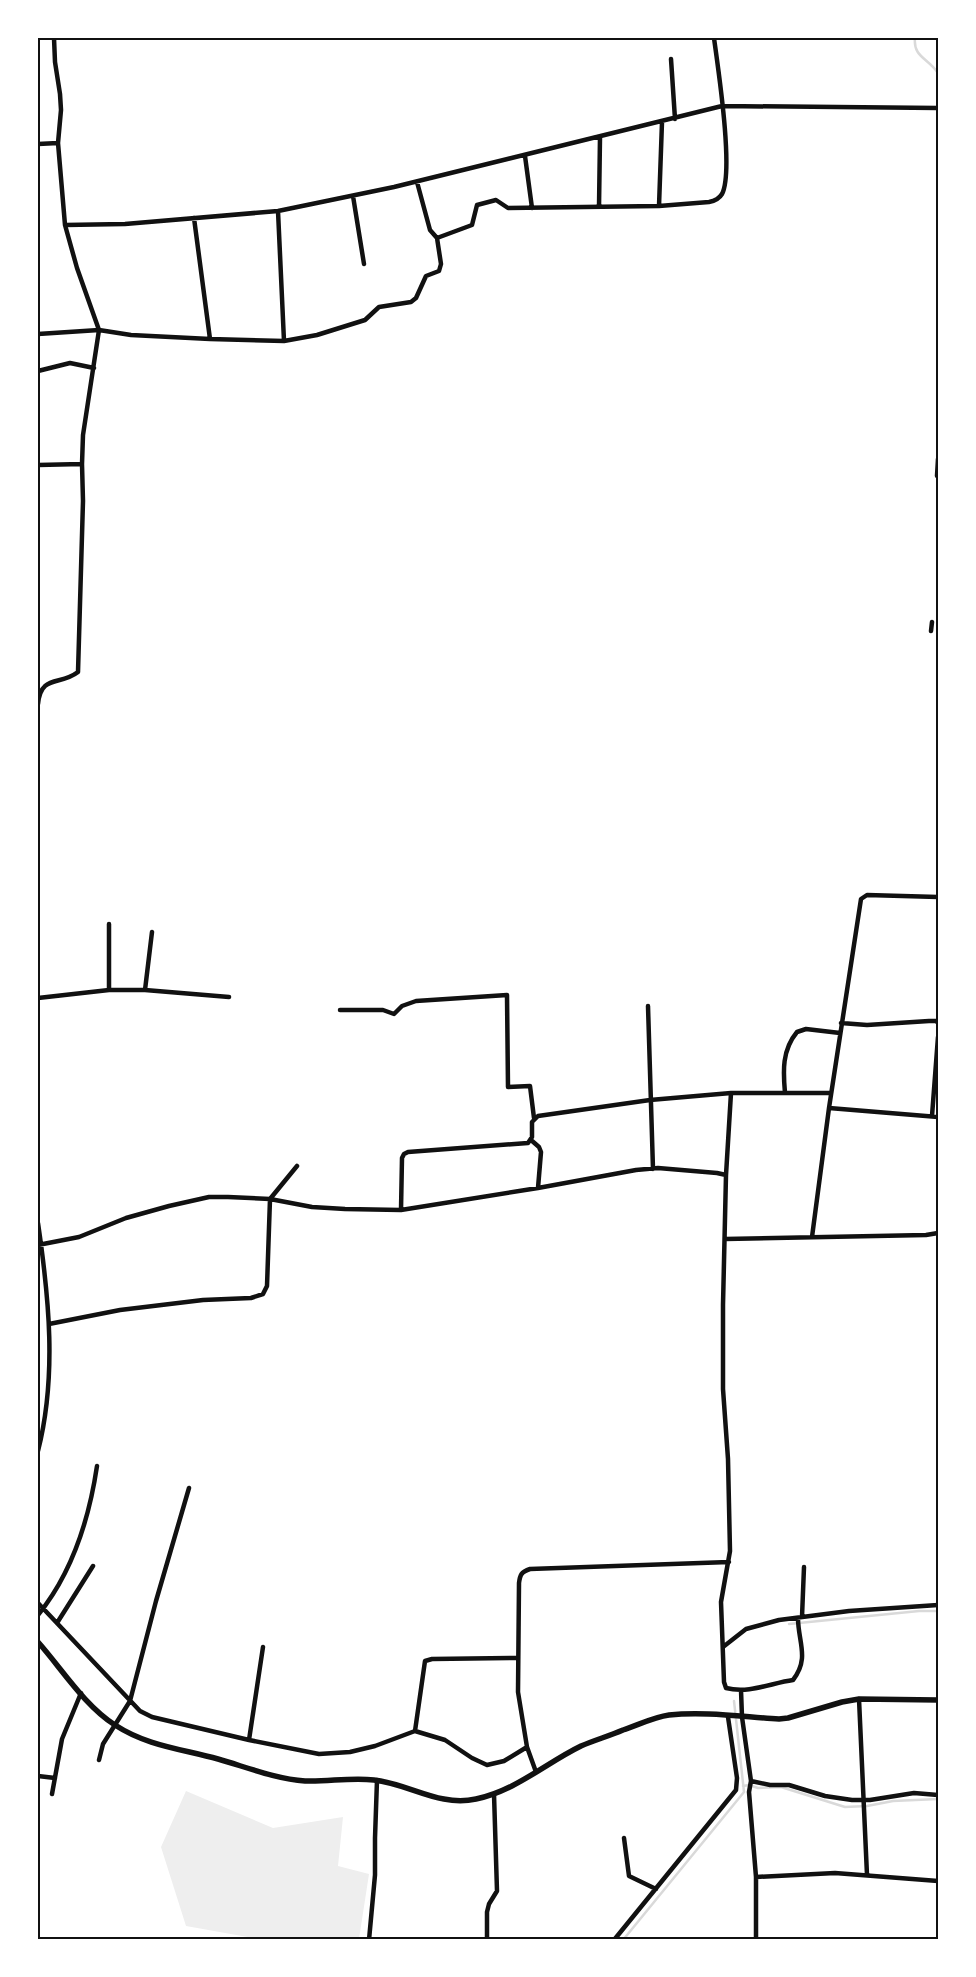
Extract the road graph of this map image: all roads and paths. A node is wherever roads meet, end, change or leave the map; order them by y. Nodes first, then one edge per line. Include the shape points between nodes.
1 (54, 38) edge
2 (714, 38) edge
3 (671, 59) dead end
4 (722, 106) junction
5 (938, 108) edge
6 (675, 119) junction
7 (662, 122) junction
8 (600, 137) junction
9 (58, 143) junction
10 (38, 144) edge
11 (525, 156) junction
12 (417, 182) junction
13 (353, 196) junction
14 (659, 206) junction
15 (599, 207) junction
16 (532, 208) junction
17 (278, 211) junction
18 (194, 218) junction
19 (66, 226) junction
20 (437, 238) junction
21 (364, 264) dead end
22 (99, 330) junction
23 (38, 334) edge
24 (210, 339) junction
25 (284, 341) junction
26 (94, 368) junction
27 (38, 371) edge
28 (938, 459) edge
29 (82, 464) junction
30 (38, 465) edge
31 (937, 476) dead end
32 (932, 622) dead end
33 (931, 630) dead end
34 (38, 704) edge
35 (938, 897) edge
36 (109, 924) dead end
37 (152, 932) dead end
38 (109, 990) junction
39 (145, 990) junction
40 (229, 997) dead end
41 (38, 998) edge
42 (648, 1006) dead end
43 (340, 1010) dead end
44 (841, 1023) junction
45 (938, 1023) edge
46 (840, 1033) junction
47 (938, 1036) edge
48 (731, 1093) junction
49 (785, 1093) junction
50 (831, 1093) junction
51 (652, 1100) junction
52 (829, 1108) junction
53 (932, 1116) junction
54 (938, 1117) edge
55 (534, 1118) junction
56 (531, 1140) junction
57 (297, 1166) dead end
58 (653, 1169) junction
59 (726, 1176) junction
60 (538, 1188) junction
61 (270, 1199) junction
62 (401, 1210) junction
63 (38, 1223) edge
64 (938, 1233) edge
65 (812, 1237) junction
66 (725, 1238) junction
67 (39, 1245) edge
68 (49, 1324) junction
69 (38, 1451) edge
70 (97, 1466) dead end
71 (189, 1488) dead end
72 (728, 1562) junction
73 (93, 1566) dead end
74 (804, 1567) dead end
75 (38, 1602) edge
76 (938, 1605) edge
77 (43, 1608) junction
78 (38, 1615) edge
79 (799, 1620) junction
80 (57, 1623) junction
81 (38, 1642) edge
82 (264, 1647) dead end
83 (723, 1647) junction
84 (518, 1658) junction
85 (741, 1691) junction
86 (82, 1694) junction
87 (859, 1699) junction
88 (938, 1700) edge
89 (129, 1703) junction
90 (735, 1717) junction
91 (114, 1725) junction
92 (415, 1731) junction
93 (250, 1740) junction
94 (528, 1748) junction
95 (98, 1760) dead end
96 (536, 1769) junction
97 (38, 1776) edge
98 (55, 1778) junction
99 (377, 1780) junction
100 (750, 1784) junction
101 (52, 1794) dead end
102 (494, 1794) junction
103 (938, 1794) edge
104 (864, 1804) junction
105 (624, 1838) dead end
106 (867, 1875) junction
107 (756, 1877) junction
108 (938, 1880) edge
109 (656, 1889) junction
110 (368, 1940) edge
111 (487, 1940) edge
112 (614, 1940) edge
113 (756, 1940) edge

1 - 9 street via 61,110
2 - 4 street
3 - 6 street
4 - 5 street
4 - 6 street
4 - 14 street via 726,170 722,195 709,202
6 - 7 street
7 - 8 street
7 - 14 street
8 - 11 street
8 - 15 street
9 - 10 street
9 - 19 street
11 - 12 street
11 - 16 street
12 - 13 street
12 - 20 street via 430,230
13 - 17 street
13 - 21 street
14 - 15 street
15 - 16 street
16 - 20 street via 508,208 497,200 479,204 472,225
17 - 18 street
17 - 25 street
18 - 19 street
18 - 24 street
19 - 22 street
20 - 25 street via 441,268 426,276 411,302 380,307 365,320
22 - 23 street
22 - 24 street
22 - 26 street
24 - 25 street
26 - 27 street via 70,364
26 - 29 street
28 - 31 street
29 - 30 street
29 - 34 street via 78,672 50,683 39,693
32 - 33 street
35 - 44 street via 862,897
36 - 38 street
37 - 39 street
38 - 39 street
38 - 41 street
39 - 40 street
42 - 51 street
43 - 55 street via 383,1010 394,1014 402,1006 416,1001 507,995 508,1086 530,1086
44 - 45 street
44 - 46 street
46 - 49 street via 806,1028 797,1032 786,1051
46 - 50 street
47 - 53 street
48 - 49 street
48 - 51 street
48 - 59 street
49 - 50 street
50 - 52 street
51 - 55 street
51 - 58 street
52 - 53 street
52 - 65 street
53 - 54 street
55 - 56 street
56 - 60 street via 541,1152
56 - 62 street via 404,1154
57 - 61 street
58 - 59 street
58 - 60 street
59 - 66 street
60 - 62 street
61 - 62 street via 312,1207
61 - 67 street via 228,1196 194,1200 126,1218 79,1237
61 - 68 street via 267,1286 263,1294 251,1298 120,1310
63 - 67 street
64 - 65 street
65 - 66 street
66 - 72 street via 723,1389 728,1459
67 - 68 street
68 - 69 street via 47,1402
70 - 77 street via 88,1514 57,1590
71 - 89 street
72 - 83 street via 721,1602
72 - 84 street via 523,1571 519,1583
73 - 80 street
74 - 79 street
75 - 77 street
76 - 79 street via 849,1611
77 - 78 street
77 - 80 street
79 - 83 street via 779,1620 746,1629
79 - 85 street via 803,1661 800,1672 793,1680
80 - 89 street
81 - 86 main road
82 - 93 street
83 - 85 street via 725,1686
84 - 92 street via 425,1661
84 - 94 street via 518,1692
85 - 90 street via 741,1708
86 - 91 main road
86 - 98 street via 62,1739
87 - 88 main road
87 - 90 main road via 788,1718
87 - 104 street
89 - 91 street
89 - 93 street via 152,1717
90 - 96 main road via 667,1716 583,1745
90 - 100 street
90 - 109 street via 736,1790
91 - 95 street
91 - 99 main road via 154,1744 286,1778 329,1782 360,1778
92 - 93 street via 375,1746 319,1754
92 - 94 street via 445,1740 487,1765 504,1761
94 - 96 street
96 - 102 main road via 517,1784
97 - 98 street
98 - 101 street
99 - 102 main road via 460,1802
99 - 110 street via 375,1875
100 - 104 street via 789,1786
100 - 107 street
102 - 111 street via 497,1891 487,1912
103 - 104 street via 914,1793
104 - 106 street
105 - 109 street via 629,1876
106 - 107 street via 827,1873
106 - 108 street
107 - 113 street
109 - 112 street

